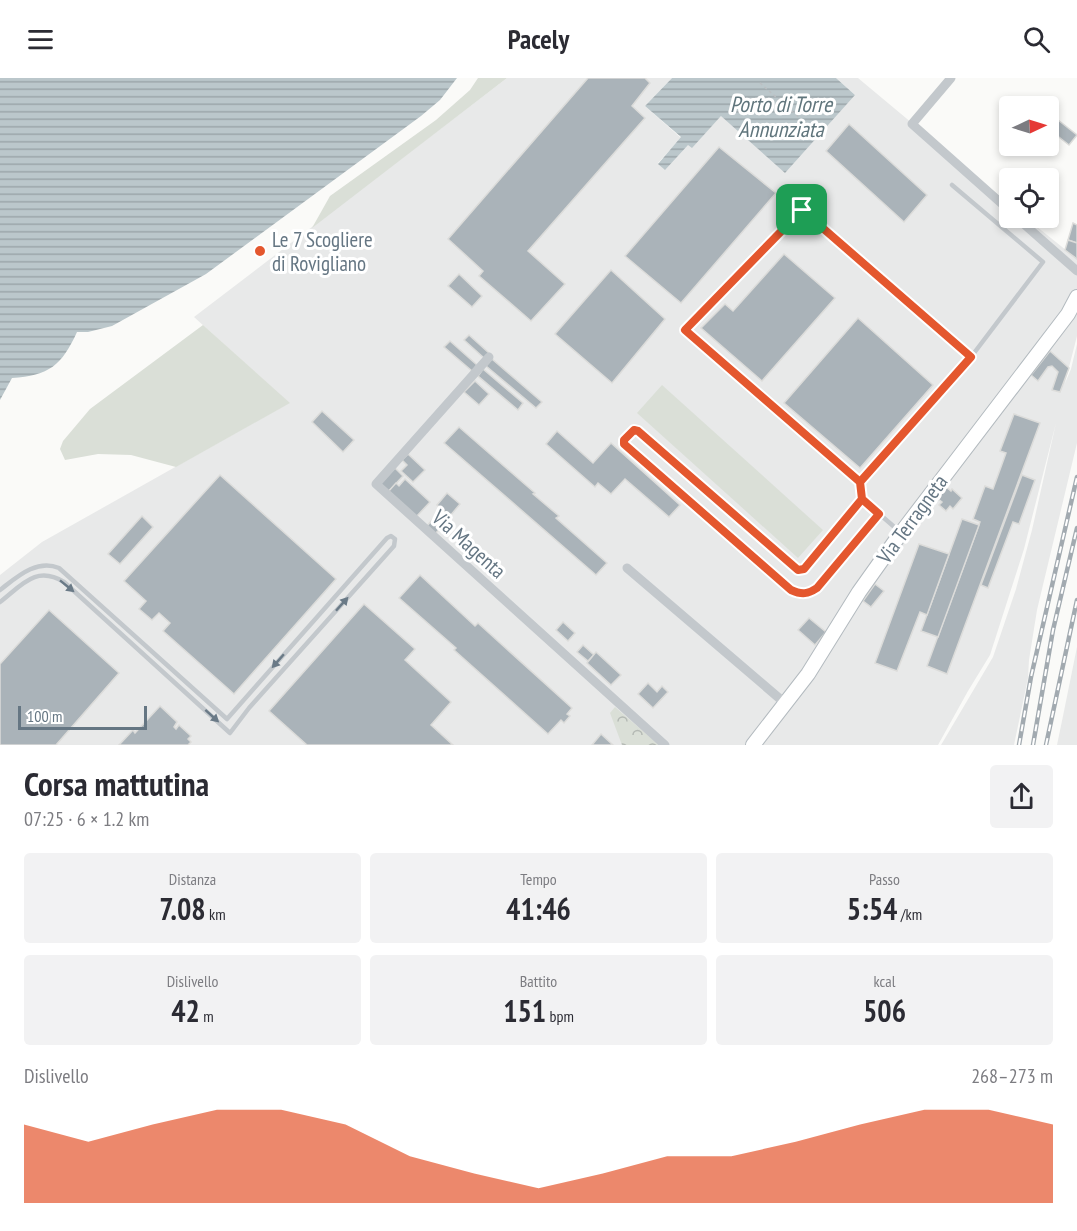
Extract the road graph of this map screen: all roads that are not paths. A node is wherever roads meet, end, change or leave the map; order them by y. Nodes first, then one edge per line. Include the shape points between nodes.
1 (951, 78) edge
2 (952, 185) dead end
3 (999, 201) edge
4 (1028, 228) edge
5 (1077, 271) edge
6 (1077, 297) edge
7 (489, 357) dead end
8 (971, 357) junction
9 (860, 482) junction
10 (862, 499) junction
11 (879, 514) junction
12 (901, 533) junction
13 (627, 568) dead end
14 (0, 590) edge
15 (0, 602) edge
16 (786, 704) junction
17 (665, 745) edge
18 (753, 745) edge

1 - 3 street via 912,124
2 - 8 lane via 1043,262
4 - 5 street
6 - 12 street, Via Terragneta
7 - 17 street, Via Magenta via 376,484
8 - 9 lane
8 - 9 lane via 802,210 685,330
9 - 10 lane
10 - 11 lane
10 - 11 lane via 804,569 798,570 638,431 634,430 624,440 624,444 799,594 817,588
11 - 12 lane
12 - 16 street, Via Terragneta
13 - 16 street
15 -> 14 lane via 32,577 55,576 230,733 394,546 395,539 387,538 227,719 59,568 30,569
16 - 18 street, Via Terragneta

